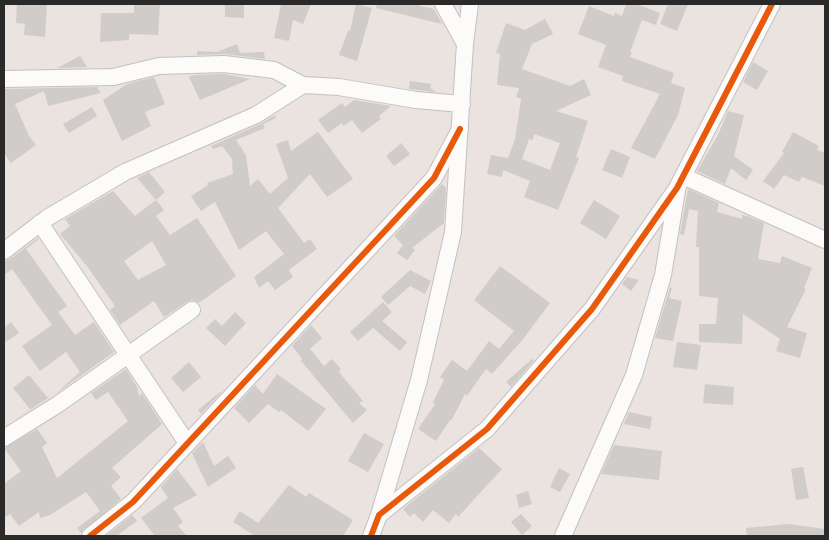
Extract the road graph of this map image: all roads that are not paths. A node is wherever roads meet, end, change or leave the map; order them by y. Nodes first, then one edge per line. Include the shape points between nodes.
1 (443, 4) edge
2 (470, 4) edge
3 (772, 4) edge
4 (465, 44) junction
5 (4, 79) edge
6 (303, 85) junction
7 (462, 104) junction
8 (460, 129) junction
9 (680, 182) junction
10 (40, 223) junction
11 (825, 240) edge
12 (4, 251) edge
13 (192, 310) dead end
14 (128, 355) junction
15 (4, 438) edge
16 (187, 442) junction
17 (378, 515) junction
18 (90, 536) edge
19 (371, 536) edge
20 (563, 536) edge

1 - 4 street
2 - 4 street
3 - 9 street
4 - 7 street
5 - 6 street via 114,77 158,66 224,64 274,70
6 - 7 street
6 - 10 street via 256,115 125,172
7 - 8 street
8 - 16 street via 434,178
8 - 17 street via 453,232 419,380
9 - 11 street
9 - 17 street via 592,309 486,429
9 - 20 street via 663,275 634,375
10 - 12 street
10 - 14 street
13 - 14 street
14 - 15 street via 58,405
14 - 16 street
16 - 18 street via 133,502
17 - 19 street

